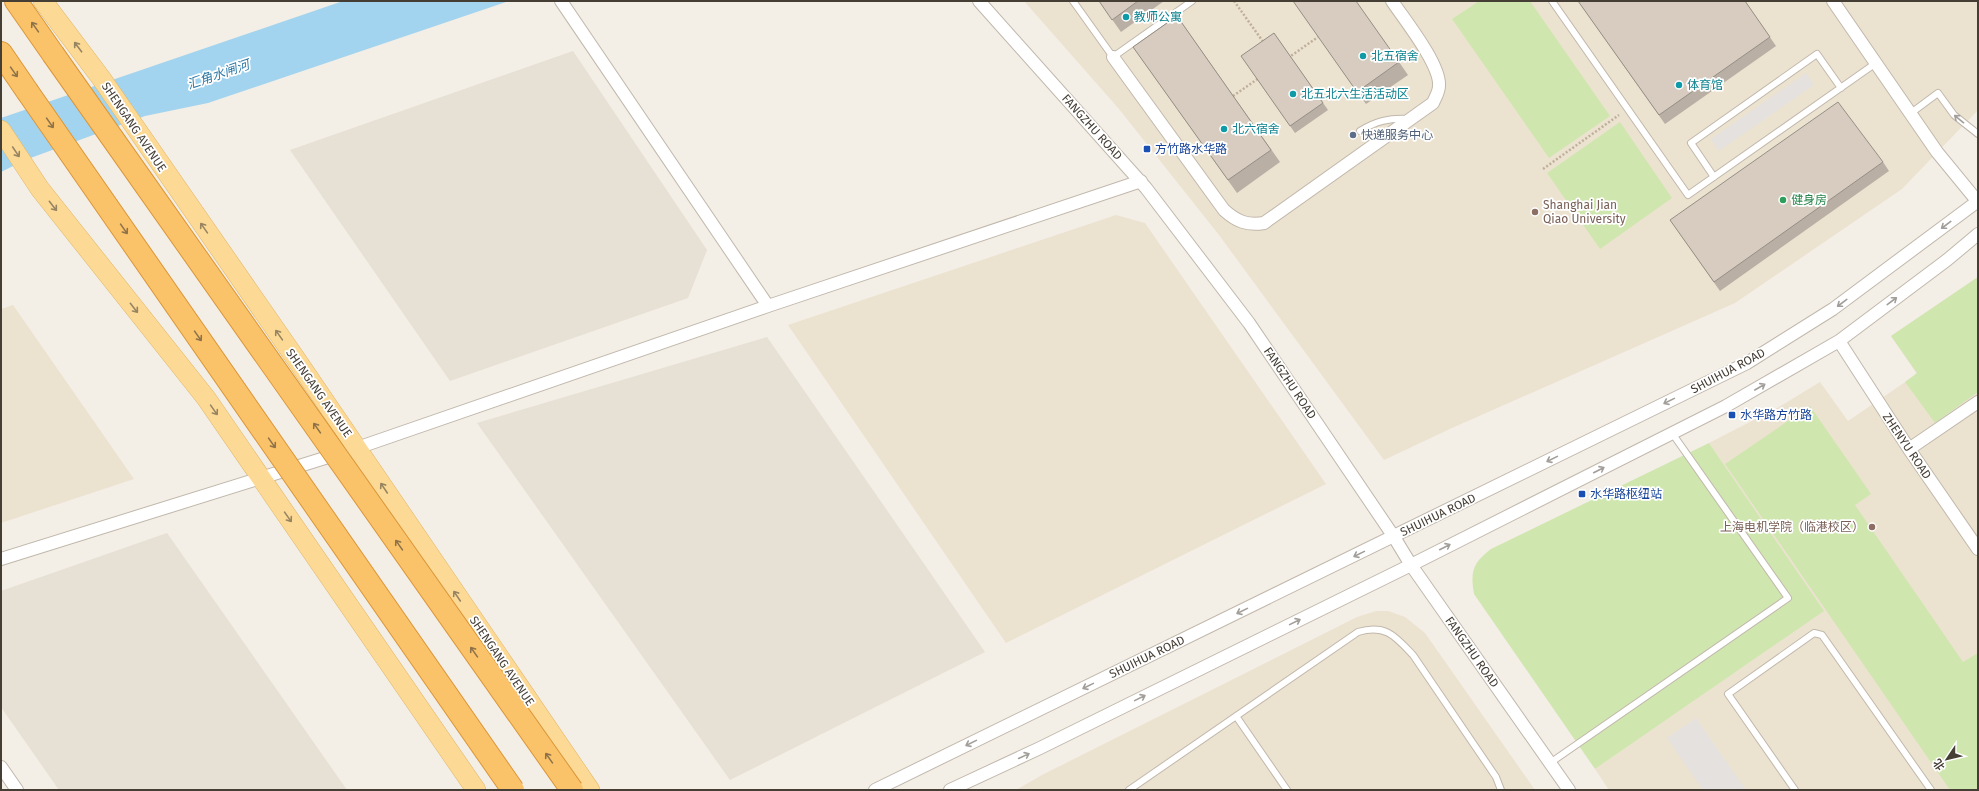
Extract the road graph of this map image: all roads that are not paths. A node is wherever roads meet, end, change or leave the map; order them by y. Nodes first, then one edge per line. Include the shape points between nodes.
1 (16, 1) edge
2 (43, 1) edge
3 (561, 1) edge
4 (979, 1) edge
5 (1073, 1) edge
6 (1192, 1) edge
7 (1392, 1) edge
8 (1552, 1) edge
9 (1833, 1) edge
10 (1, 53) edge
11 (1114, 57) junction
12 (1876, 63) junction
13 (1841, 88) junction
14 (1911, 114) junction
15 (1410, 120) junction
16 (1, 130) edge
17 (1360, 131) dead end
18 (1978, 134) edge
19 (1714, 177) junction
20 (1141, 181) junction
21 (1978, 201) edge
22 (1978, 234) edge
23 (768, 306) junction
24 (1839, 341) junction
25 (1978, 402) edge
26 (1672, 433) junction
27 (357, 448) junction
28 (1909, 449) junction
29 (261, 478) junction
30 (1394, 537) junction
31 (1978, 549) edge
32 (1, 559) edge
33 (1411, 565) junction
34 (1236, 716) junction
35 (1550, 763) junction
36 (1, 767) edge
37 (1794, 788) edge
38 (17, 790) edge
39 (476, 790) edge
40 (513, 790) edge
41 (572, 790) edge
42 (590, 790) edge
43 (875, 790) edge
44 (950, 790) edge
45 (1129, 790) edge
46 (1287, 790) edge
47 (1501, 790) edge
48 (1569, 790) edge
49 (1786, 790) edge
50 (1931, 790) edge

41 -> 1 highway, bridge
27 -> 2 main road, SHENGANG AVENUE via 101,78
3 - 23 street
4 - 20 street, FANGZHU ROAD
5 - 11 lane
6 - 11 lane
7 - 15 street via 1437,72 1439,86 1433,103
8 - 19 lane via 1688,195
9 - 12 street
10 -> 40 highway, bridge
11 - 15 street via 1224,210 1246,224 1264,222
12 - 13 lane
12 - 14 street
13 - 19 lane
13 - 19 lane via 1817,54 1691,143
18 -> 14 lane via 1954,115 1938,93
14 - 21 street via 1937,152
15 - 17 lane via 1378,121
16 -> 29 main road via 40,189 206,398
20 - 23 street
20 - 30 street, FANGZHU ROAD via 1249,323
21 -> 30 street, SHUIHUA ROAD via 1833,309 1747,363
24 -> 22 street
23 - 27 street
26 -> 24 street via 1726,406
24 - 28 street, ZHENYU ROAD
25 - 28 street
33 -> 26 street
26 - 35 lane via 1788,598
27 - 29 street
42 -> 27 main road, SHENGANG AVENUE
28 - 31 street, ZHENYU ROAD
29 - 32 street
29 -> 39 main road
30 - 33 street, FANGZHU ROAD
30 -> 43 street, SHUIHUA ROAD
33 - 35 street, FANGZHU ROAD
44 -> 33 street
34 - 45 lane
34 - 46 lane
34 - 47 lane via 1358,632 1371,628 1384,630 1413,656 1496,777
35 - 48 street, FANGZHU ROAD
36 - 38 street
37 - 49 lane
37 - 50 lane via 1728,694 1814,633 1822,635

